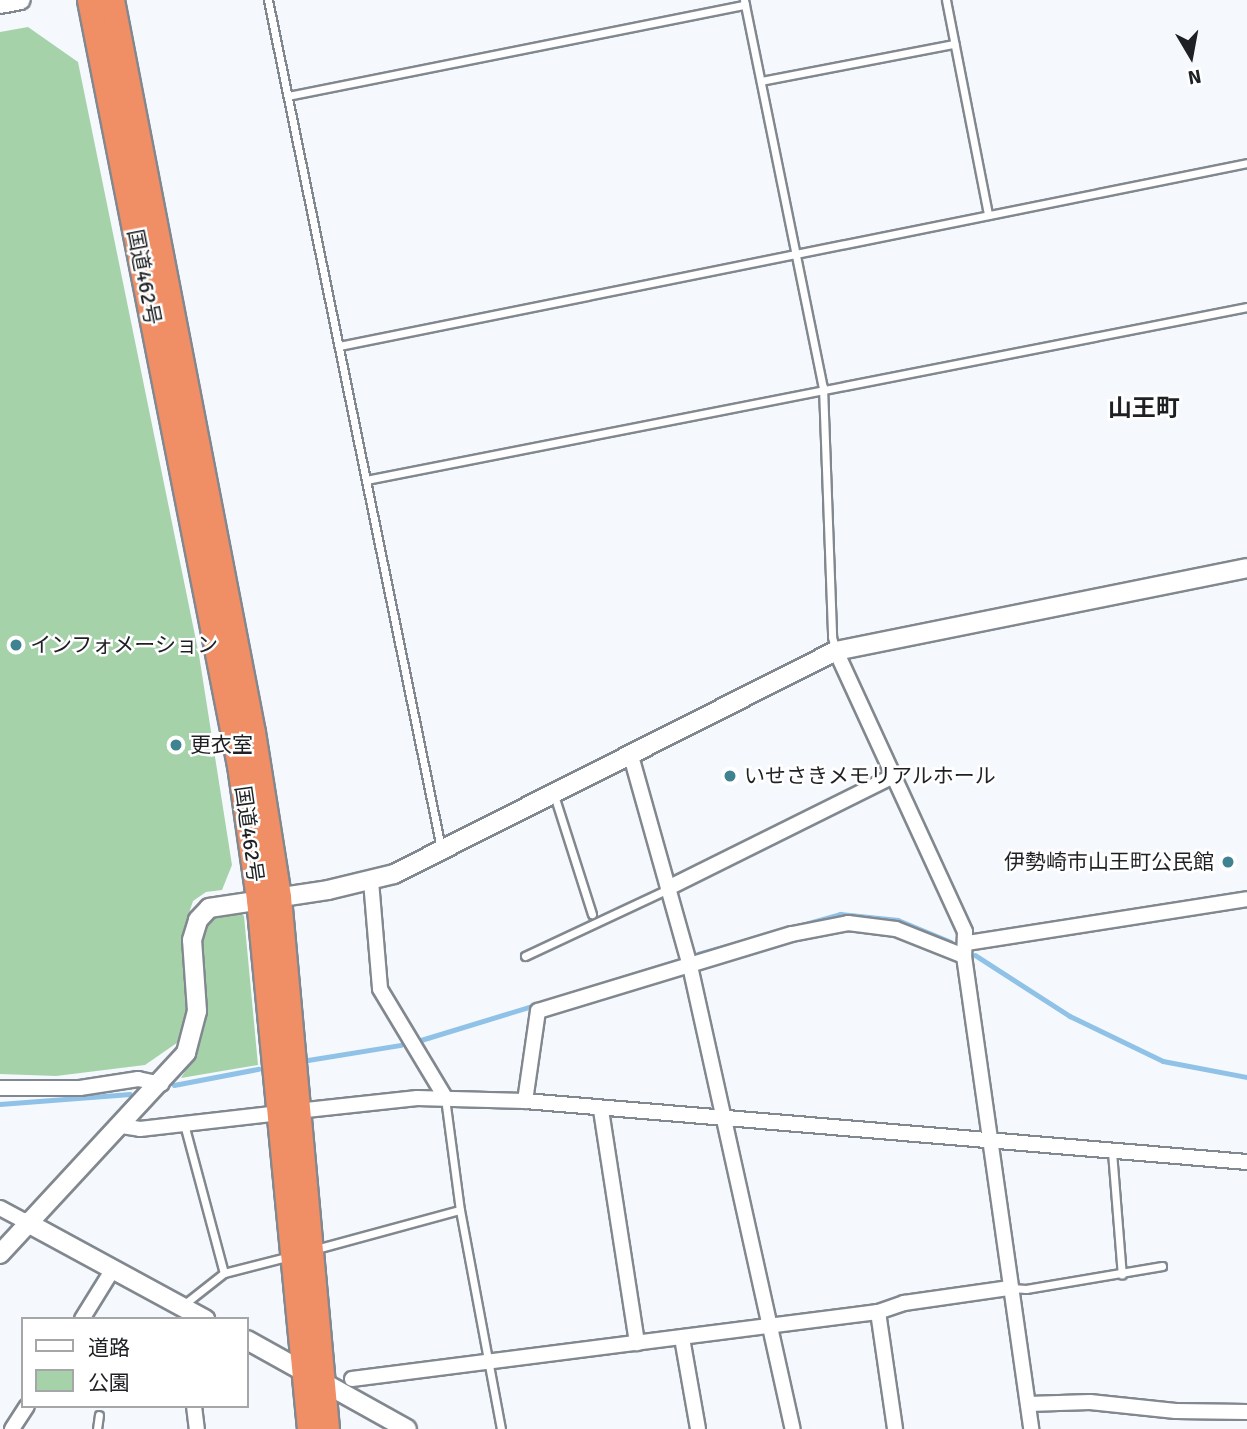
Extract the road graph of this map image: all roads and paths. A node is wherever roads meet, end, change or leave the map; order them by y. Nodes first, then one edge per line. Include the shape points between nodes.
1 (21, 0) edge
2 (89, 0) edge
3 (112, 0) edge
4 (268, 0) edge
5 (946, 0) edge
6 (745, 2) edge
7 (0, 4) edge
8 (954, 44) junction
9 (761, 81) junction
10 (288, 96) junction
11 (1247, 163) edge
12 (988, 215) junction
13 (797, 251) junction
14 (1247, 307) edge
15 (339, 345) junction
16 (823, 387) junction
17 (366, 480) junction
18 (1247, 568) edge
19 (836, 651) junction
20 (631, 756) junction
21 (894, 776) junction
22 (554, 794) junction
23 (443, 852) junction
24 (371, 881) junction
25 (668, 888) junction
26 (269, 898) junction
27 (1247, 899) edge
28 (592, 914) dead end
29 (965, 950) junction
30 (525, 956) dead end
31 (690, 966) junction
32 (161, 1084) junction
33 (0, 1088) edge
34 (445, 1097) junction
35 (525, 1101) junction
36 (601, 1110) junction
37 (289, 1112) junction
38 (727, 1120) junction
39 (184, 1124) junction
40 (122, 1126) junction
41 (988, 1142) junction
42 (1112, 1152) junction
43 (1247, 1162) edge
44 (0, 1208) edge
45 (460, 1210) junction
46 (26, 1222) junction
47 (302, 1253) junction
48 (0, 1254) edge
49 (1162, 1266) dead end
50 (113, 1269) junction
51 (224, 1273) junction
52 (1122, 1275) junction
53 (1010, 1287) junction
54 (878, 1312) junction
55 (191, 1314) edge
56 (83, 1317) edge
57 (771, 1326) junction
58 (682, 1338) junction
59 (248, 1341) edge
60 (637, 1343) junction
61 (487, 1360) junction
62 (314, 1377) junction
63 (352, 1379) dead end
64 (1028, 1404) junction
65 (26, 1408) edge
66 (194, 1408) edge
67 (1247, 1412) edge
68 (99, 1415) dead end
69 (12, 1429) edge
70 (97, 1429) edge
71 (197, 1429) edge
72 (309, 1429) edge
73 (327, 1429) edge
74 (407, 1429) edge
75 (501, 1429) edge
76 (698, 1429) edge
77 (793, 1429) edge
78 (895, 1429) edge
79 (1031, 1429) edge

1 - 7 street
2 - 26 highway, 国道462号
3 - 26 highway, 国道462号 via 254,732
4 - 10 lane
5 - 8 lane
6 - 9 lane
6 - 10 lane
8 - 9 lane
8 - 12 lane
9 - 13 lane
10 - 15 lane
11 - 12 lane
12 - 13 lane
13 - 15 lane
13 - 16 lane
14 - 16 lane
15 - 17 lane
16 - 17 lane
16 - 19 lane
17 - 23 lane
18 - 19 street
19 - 20 street
19 - 21 street
20 - 22 street
20 - 25 street
21 - 25 street
21 - 29 street
22 - 23 street
22 - 28 lane
23 - 24 street
24 - 26 street
24 - 34 street via 380,989
25 - 30 lane
25 - 31 street
26 - 32 street via 218,904 198,920 192,940 195,1026 186,1053
26 - 37 highway, 国道462号
27 - 29 street
29 - 31 street via 896,929 848,923 792,934
29 - 41 street
31 - 35 street via 538,1011
31 - 38 street
32 - 33 street via 138,1080 80,1088
32 - 40 street
34 - 35 street
34 - 37 street
34 - 45 lane
35 - 36 street
36 - 38 street
36 - 60 street
37 - 39 street
37 - 47 highway, 国道462号
38 - 41 street
38 - 57 street
39 - 40 street
39 - 51 lane
40 - 46 street
41 - 42 street
41 - 53 street
42 - 43 street
42 - 52 lane
44 - 46 street
45 - 47 lane
45 - 61 lane
46 - 48 street
46 - 50 street
47 - 51 lane
47 - 62 highway, 国道462号
49 - 52 lane
50 - 55 street
50 - 56 street
51 - 55 lane
52 - 53 lane via 1026,1289
53 - 54 street via 904,1303
53 - 64 street
54 - 57 street
54 - 78 street
57 - 58 street
57 - 77 street
58 - 60 street
58 - 76 street
59 - 62 street
60 - 61 street
61 - 63 street
61 - 75 lane
62 - 72 highway, 国道462号
62 - 73 highway, 国道462号
62 - 74 street
64 - 67 street via 1090,1402 1176,1411
64 - 79 street
65 - 69 street
66 - 71 street
68 - 70 lane

